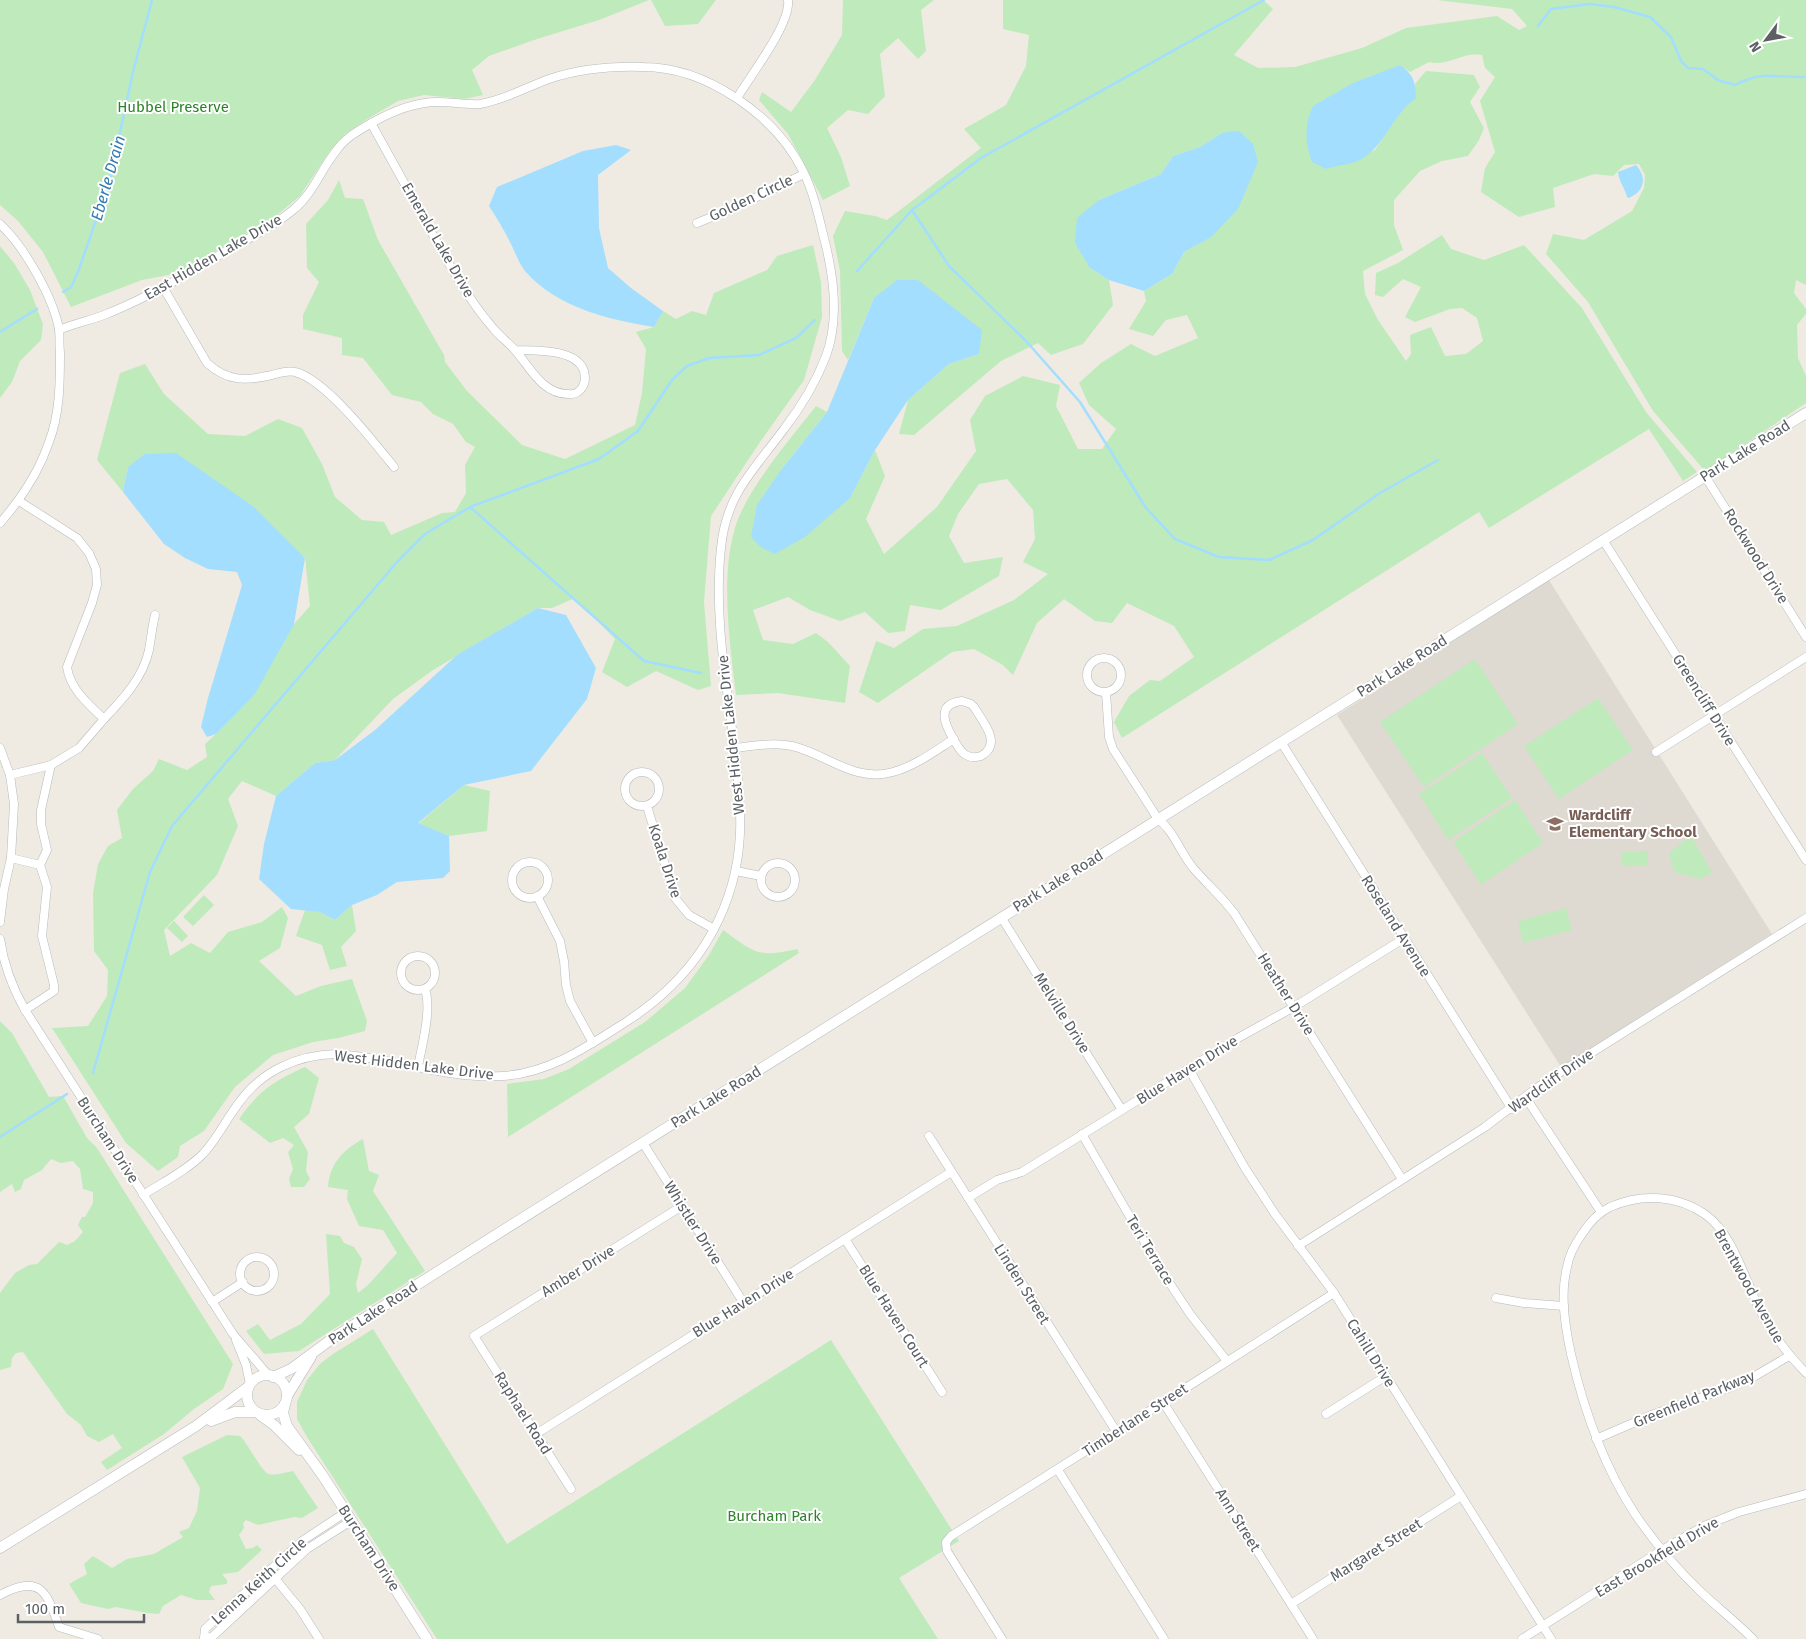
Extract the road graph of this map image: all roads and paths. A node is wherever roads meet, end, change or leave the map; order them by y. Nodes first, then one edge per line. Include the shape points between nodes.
1 (788, 0) edge
2 (737, 98) junction
3 (371, 123) junction
4 (804, 174) junction
5 (697, 223) dead end
6 (0, 224) edge
7 (162, 288) junction
8 (59, 330) junction
9 (515, 350) junction
10 (1806, 413) edge
11 (394, 467) dead end
12 (1706, 476) junction
13 (19, 501) junction
14 (0, 523) edge
15 (1603, 540) junction
16 (721, 545) joint
17 (155, 615) dead end
18 (1806, 637) edge
19 (1806, 657) edge
20 (1106, 692) junction
21 (1714, 715) junction
22 (104, 719) junction
23 (954, 739) junction
24 (1281, 742) junction
25 (0, 748) edge
26 (734, 748) junction
27 (1656, 752) dead end
28 (51, 764) junction
29 (10, 776) junction
30 (647, 806) junction
31 (1158, 819) junction
32 (11, 858) junction
33 (1806, 860) edge
34 (40, 865) junction
35 (736, 871) junction
36 (761, 876) junction
37 (537, 896) junction
38 (1001, 917) junction
39 (1806, 918) edge
40 (0, 922) edge
41 (714, 929) junction
42 (0, 939) edge
43 (1404, 939) junction
44 (425, 989) junction
45 (1294, 1007) junction
46 (25, 1010) junction
47 (593, 1043) junction
48 (418, 1067) junction
49 (1188, 1069) junction
50 (1526, 1098) junction
51 (1512, 1109) junction
52 (1122, 1110) junction
53 (1082, 1134) junction
54 (929, 1136) dead end
55 (643, 1143) junction
56 (951, 1172) junction
57 (1402, 1179) junction
58 (143, 1195) junction
59 (968, 1198) junction
60 (682, 1206) junction
61 (1601, 1212) junction
62 (846, 1239) junction
63 (1298, 1246) junction
64 (243, 1282) junction
65 (1334, 1293) junction
66 (1496, 1298) dead end
67 (212, 1302) junction
68 (743, 1302) junction
69 (1564, 1306) junction
70 (233, 1334) junction
71 (474, 1336) joint
72 (313, 1353) junction
73 (1789, 1356) junction
74 (1226, 1361) junction
75 (1806, 1374) edge
76 (271, 1376) junction
77 (1386, 1376) junction
78 (249, 1386) junction
79 (942, 1392) dead end
80 (286, 1400) junction
81 (1163, 1402) junction
82 (258, 1413) junction
83 (1326, 1414) dead end
84 (196, 1426) junction
85 (1116, 1431) junction
86 (536, 1434) junction
87 (1596, 1439) junction
88 (309, 1458) junction
89 (1058, 1470) junction
90 (571, 1489) dead end
91 (1806, 1494) edge
92 (1461, 1496) junction
93 (349, 1516) junction
94 (0, 1548) edge
95 (1662, 1550) junction
96 (268, 1571) junction
97 (275, 1579) junction
98 (0, 1595) edge
99 (1291, 1604) junction
100 (1543, 1626) junction
101 (98, 1639) edge
102 (204, 1639) edge
103 (319, 1639) edge
104 (427, 1639) edge
105 (1002, 1639) edge
106 (1164, 1639) edge
107 (1313, 1639) edge
108 (1522, 1639) edge
109 (1551, 1639) edge
110 (1753, 1639) edge

1 - 2 street via 780,30
2 - 3 street, East Hidden Lake Drive via 701,79 672,69 646,66 600,68 555,77 478,104 422,103
2 - 4 street, East Hidden Lake Drive via 781,138
3 - 7 street, East Hidden Lake Drive via 349,136 337,148 305,199 279,221
3 - 9 street, Emerald Lake Drive via 461,284 493,329
4 - 5 street, Golden Circle
4 - 16 street, East Hidden Lake Drive via 830,262 833,327 828,351 797,411 739,488 724,523
6 - 8 street via 33,268
7 - 8 street, East Hidden Lake Drive via 108,314
7 - 11 street via 208,363 217,372 241,379 294,372 310,379 361,426
8 - 13 street via 60,374 54,426 42,460
9 - 9 street, Emerald Lake Drive via 529,370 551,390 571,395 583,387 582,367 571,357 556,352
10 - 12 street, Park Lake Road
12 - 15 street, Park Lake Road
12 - 18 street, Rockwood Drive
13 - 14 street
13 - 22 street via 77,538 89,552 96,569 97,585 92,603 67,667 76,689
15 - 21 street, Greencliff Drive
15 - 24 street, Park Lake Road
16 - 26 street, West Hidden Lake Drive via 719,620
17 - 22 street via 149,652 140,674 126,696
19 - 21 street
20 - 20 street via 1116,687 1121,672 1116,663 1106,658 1095,661 1088,675 1095,689
20 - 31 street, Heather Drive via 1109,737 1113,749
21 - 27 street
21 - 33 street, Greencliff Drive
22 - 28 street via 79,748
23 - 23 street via 968,757 981,756 989,749 990,734 970,704 957,702 945,713 945,725
23 - 26 street via 900,770 874,775 852,772 791,746 772,744
24 - 31 street, Park Lake Road
24 - 43 street, Roseland Avenue
25 - 29 street
26 - 35 street, West Hidden Lake Drive via 741,815
28 - 29 street
28 - 34 street via 41,810 47,850
29 - 32 street via 14,804
30 - 30 street, Koala Drive via 657,797 658,784 650,774 637,773 627,781 626,794 634,804
30 - 41 street, Koala Drive via 675,898 689,915
31 - 38 street, Park Lake Road
31 - 45 street, Heather Drive via 1166,825 1194,870 1234,913
32 - 34 street
32 - 40 street
34 - 46 street via 47,886 42,936 54,991
35 - 36 street
35 - 41 street, West Hidden Lake Drive
36 - 36 street via 763,889 774,897 787,894 794,883 792,870 781,863 768,865
37 - 37 street via 547,886 546,873 537,863 519,866 512,878 514,887 528,898
37 - 47 street via 560,941 570,1001
38 - 52 street, Melville Drive
38 - 55 street, Park Lake Road
39 - 50 street, Wardcliff Drive via 1561,1072
41 - 47 street, West Hidden Lake Drive via 691,966 669,990
42 - 46 street, Burcham Drive via 9,979
43 - 45 street, Blue Haven Drive
43 - 51 street, Roseland Avenue
44 - 44 street via 433,982 435,969 428,958 414,956 404,963 401,977 409,988
44 - 48 street via 428,1009
45 - 49 street, Blue Haven Drive
45 - 57 street, Heather Drive
46 - 58 street, Burcham Drive
47 - 48 street, West Hidden Lake Drive via 547,1067 511,1076 476,1076
48 - 58 street, West Hidden Lake Drive via 336,1054 303,1058 282,1066 246,1093 196,1160
49 - 52 street, Blue Haven Drive
49 - 63 street, Cahill Drive via 1246,1168
50 - 51 street, Wardcliff Drive
50 - 61 street
51 - 57 street, Wardcliff Drive
52 - 53 street, Blue Haven Drive
53 - 59 street, Blue Haven Drive via 1022,1172 996,1180
53 - 74 street, Teri Terrace via 1160,1267
54 - 56 street, Linden Street
55 - 60 street, Whistler Drive
55 - 72 street, Park Lake Road
56 - 59 street, Linden Street
56 - 62 street, Blue Haven Drive
57 - 63 street, Wardcliff Drive
58 - 67 street, Burcham Drive
59 - 85 street, Linden Street
60 - 68 street, Whistler Drive
60 - 71 street, Amber Drive
61 - 69 street via 1585,1228 1575,1245 1567,1266
61 - 73 street, Brentwood Avenue via 1651,1197 1690,1206 1707,1216 1730,1245 1762,1316
62 - 68 street, Blue Haven Drive
62 - 79 street, Blue Haven Court
63 - 65 street, Cahill Drive
64 - 64 street via 251,1290 263,1290 272,1283 273,1266 260,1257 249,1258 240,1272
64 - 67 street
65 - 74 street, Timberlane Street
65 - 77 street, Cahill Drive
66 - 69 street
67 - 70 street, Burcham Drive
68 - 86 street, Blue Haven Drive
69 - 87 street via 1577,1382
70 - 76 street, Burcham Drive
70 - 78 street, Burcham Drive via 246,1365
71 - 86 street, Raphael Road
72 - 76 street, Park Lake Road via 291,1369
72 - 80 street, Park Lake Road
73 - 75 street, Brentwood Avenue
73 - 87 street, Greenfield Parkway via 1730,1387
74 - 81 street, Timberlane Street
76 - 78 street via 259,1377
76 - 80 street via 284,1386
77 - 83 street
77 - 92 street, Cahill Drive
78 - 82 street via 247,1401
78 - 84 street
80 - 82 street via 276,1413
80 - 88 street, Burcham Drive via 284,1420
81 - 85 street, Timberlane Street
81 - 99 street, Ann Street
82 - 84 street via 235,1412
82 - 88 street, Burcham Drive
84 - 94 street
85 - 89 street, Timberlane Street
86 - 90 street, Raphael Road
87 - 95 street via 1635,1513
88 - 93 street, Burcham Drive
89 - 105 street, Timberlane Street via 946,1542 947,1551
89 - 106 street
91 - 95 street, East Brookfield Drive via 1728,1516
92 - 99 street, Margaret Street
92 - 100 street, Cahill Drive
93 - 96 street, Lenna Keith Circle via 302,1541
93 - 97 street, Lenna Keith Circle
93 - 104 street, Burcham Drive
95 - 100 street, East Brookfield Drive
95 - 110 street via 1701,1592
96 - 97 street
96 - 102 street, Lenna Keith Circle via 205,1630
97 - 102 street, Lenna Keith Circle via 212,1637
97 - 103 street
98 - 101 street via 23,1585 42,1590 49,1598 59,1627
99 - 107 street, Ann Street
100 - 108 street, East Brookfield Drive
100 - 109 street, Cahill Drive

